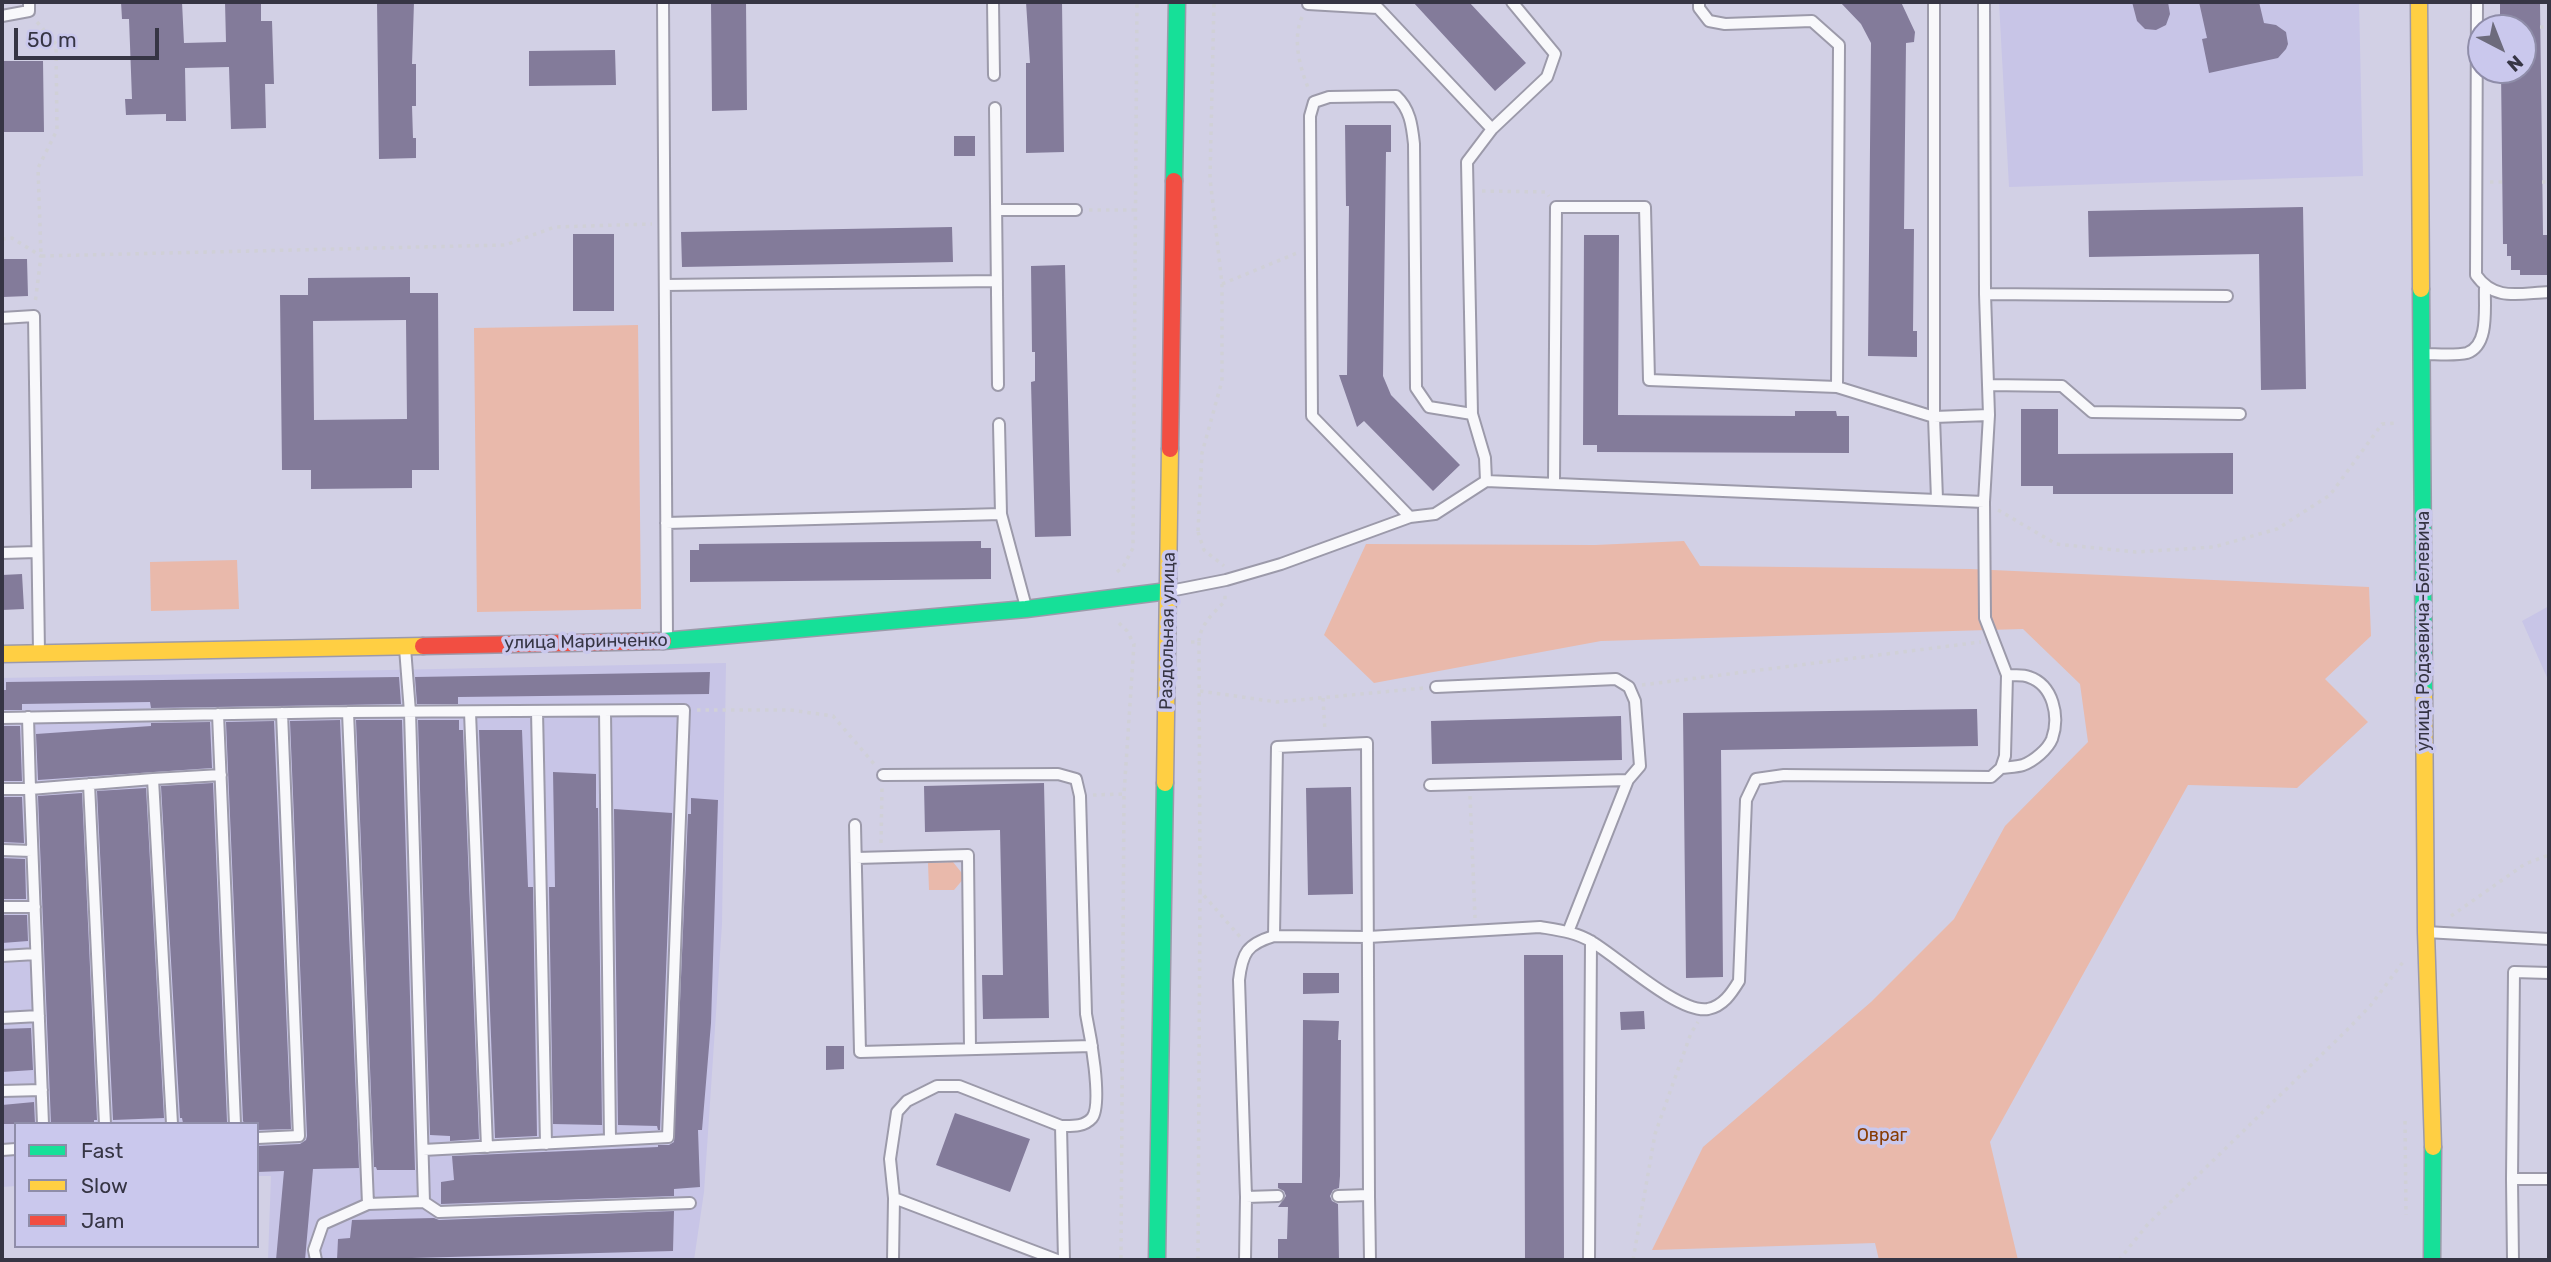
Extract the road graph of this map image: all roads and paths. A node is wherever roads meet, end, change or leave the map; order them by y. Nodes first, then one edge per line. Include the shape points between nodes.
1 (663, 2) edge
2 (993, 2) edge
3 (1137, 2) edge
4 (1177, 2) edge
5 (1214, 2) edge
6 (1512, 2) edge
7 (1699, 2) edge
8 (1934, 2) edge
9 (1984, 2) edge
10 (2419, 2) edge
11 (2477, 2) edge
12 (1308, 3) edge
13 (1378, 5) edge
14 (29, 7) edge
15 (2, 16) edge
16 (2540, 27) dead end
17 (2549, 27) edge
18 (994, 75) dead end
19 (1314, 102) junction
20 (995, 108) dead end
21 (1492, 129) junction
22 (2542, 182) dead end
23 (2549, 182) edge
24 (1468, 191) junction
25 (1556, 207) junction
26 (997, 210) junction
27 (1076, 210) joint
28 (1136, 210) junction
29 (664, 224) junction
30 (2, 239) edge
31 (1311, 248) junction
32 (41, 256) junction
33 (997, 281) junction
34 (1222, 284) junction
35 (665, 285) junction
36 (2485, 288) junction
37 (2549, 292) edge
38 (1985, 294) junction
39 (2227, 296) dead end
40 (34, 316) junction
41 (2, 318) edge
42 (2422, 355) junction
43 (998, 385) dead end
44 (1988, 385) junction
45 (1837, 387) junction
46 (1472, 414) junction
47 (2241, 414) dead end
48 (1989, 415) junction
49 (1934, 417) junction
50 (2402, 422) dead end
51 (999, 424) dead end
52 (1486, 481) junction
53 (1554, 482) junction
54 (1937, 499) junction
55 (1984, 502) junction
56 (1001, 514) junction
57 (1410, 517) junction
58 (666, 523) junction
59 (1198, 531) dead end
60 (1133, 534) dead end
61 (37, 552) junction
62 (2, 553) edge
63 (1168, 592) junction
64 (1026, 609) junction
65 (1994, 640) junction
66 (667, 641) junction
67 (1199, 642) dead end
68 (1134, 643) dead end
69 (405, 646) junction
70 (39, 652) junction
71 (2, 654) edge
72 (2007, 676) junction
73 (1436, 687) joint
74 (1629, 687) junction
75 (1200, 691) junction
76 (1323, 698) junction
77 (684, 710) junction
78 (537, 711) junction
79 (605, 711) junction
80 (348, 712) junction
81 (410, 712) junction
82 (470, 712) junction
83 (282, 713) junction
84 (218, 714) junction
85 (2, 718) edge
86 (28, 718) junction
87 (1325, 745) junction
88 (2001, 768) junction
89 (221, 775) junction
90 (883, 775) junction
91 (153, 779) junction
92 (1628, 780) junction
93 (89, 784) junction
94 (1470, 784) junction
95 (1430, 785) dead end
96 (2, 789) edge
97 (30, 789) junction
98 (1124, 794) junction
99 (1080, 796) junction
100 (855, 825) dead end
101 (881, 838) dead end
102 (2, 850) edge
103 (32, 851) junction
104 (2549, 855) edge
105 (856, 858) junction
106 (1200, 891) junction
107 (2, 907) edge
108 (34, 907) junction
109 (1476, 931) junction
110 (1568, 932) junction
111 (2426, 932) junction
112 (1274, 936) junction
113 (1368, 937) junction
114 (2549, 939) edge
115 (1591, 941) junction
116 (1249, 947) junction
117 (36, 954) junction
118 (2, 956) edge
119 (2404, 960) dead end
120 (2549, 973) edge
121 (1707, 1009) junction
122 (39, 1016) junction
123 (2, 1018) edge
124 (1092, 1046) junction
125 (970, 1049) junction
126 (42, 1090) junction
127 (2, 1091) edge
128 (43, 1122) edge
129 (105, 1122) edge
130 (172, 1122) edge
131 (235, 1122) edge
132 (1061, 1126) junction
133 (259, 1138) edge
134 (610, 1140) junction
135 (546, 1144) junction
136 (487, 1147) junction
137 (423, 1150) junction
138 (2512, 1179) junction
139 (2549, 1179) edge
140 (1369, 1195) junction
141 (1278, 1196) dead end
142 (1338, 1196) dead end
143 (1246, 1197) junction
144 (894, 1198) junction
145 (424, 1202) junction
146 (690, 1203) dead end
147 (368, 1204) junction
148 (317, 1260) edge
149 (893, 1260) edge
150 (1057, 1260) edge
151 (1064, 1260) edge
152 (1121, 1260) edge
153 (1157, 1260) edge
154 (1198, 1260) edge
155 (1245, 1260) edge
156 (1370, 1260) edge
157 (1589, 1260) edge
158 (1633, 1260) edge
159 (2119, 1260) edge
160 (2432, 1260) edge
161 (2513, 1260) edge

1 - 29 lane
2 - 18 lane
3 - 28 path
4 - 63 street, Раздольная улица
5 - 34 path via 1210,178
6 - 21 lane via 1555,54 1547,77
7 - 45 lane via 1709,21 1812,21 1839,45
8 - 49 lane
9 - 38 lane
10 - 42 street, улица Родзевича-Белевича
11 - 36 lane via 2476,275
12 - 13 lane
12 - 19 path via 1299,25 1299,66
13 - 21 lane
14 - 15 lane
14 - 32 path via 56,44 57,130 38,168
16 - 17 path
19 - 31 lane via 1310,116
19 - 46 lane via 1329,97 1396,96 1405,104 1414,144 1416,388 1429,407
20 - 26 lane
21 - 24 lane via 1467,162
22 - 23 path
24 - 25 path via 1546,192
24 - 46 lane
25 - 45 lane via 1645,206 1649,380
25 - 53 lane
26 - 27 lane
26 - 33 lane
27 - 28 path
28 - 60 path
29 - 32 path via 555,228 505,245
29 - 35 lane
30 - 32 path via 12,238
31 - 34 path
31 - 57 lane via 1312,416
32 - 40 path
33 - 35 lane
33 - 43 lane
34 - 59 path via 1222,381 1202,453
35 - 58 lane
36 - 37 lane via 2501,294
36 - 42 lane via 2479,345 2468,352
38 - 39 lane
38 - 44 lane
40 - 41 lane
40 - 61 lane
42 - 111 street, улица Родзевича-Белевича
44 - 47 lane via 2062,386 2092,412
44 - 48 lane
45 - 49 lane
46 - 52 lane via 1485,457
48 - 49 lane
48 - 55 lane
49 - 54 lane
50 - 55 path via 2382,424 2330,495 2277,529 2214,547 2136,552 2056,544
51 - 56 lane
52 - 53 lane
52 - 57 lane via 1435,514
53 - 54 lane
54 - 55 lane
55 - 65 lane via 1985,618
56 - 58 lane
56 - 64 lane
57 - 63 lane via 1270,567
58 - 66 lane
61 - 62 lane
61 - 70 lane
63 - 64 street, улица Маринченко
63 - 153 street, Раздольная улица
64 - 66 street, улица Маринченко
65 - 72 lane
65 - 74 path
66 - 69 street, улица Маринченко
67 - 75 path
68 - 98 path
69 - 70 street, улица Маринченко
69 - 81 lane
70 - 71 street, улица Маринченко
72 - 88 lane via 2006,756
72 - 88 lane via 2027,676 2039,682 2052,697 2054,712 2052,739 2040,754 2022,765
73 - 74 lane via 1616,679
73 - 76 path
74 - 92 lane via 1635,702 1640,766
75 - 76 path via 1276,702
75 - 106 path
76 - 87 path
77 - 79 lane
77 - 90 path via 790,710 833,716
77 - 134 lane via 668,1137
78 - 79 lane
78 - 82 lane
78 - 135 lane
79 - 134 lane
80 - 81 lane
80 - 83 lane
80 - 147 lane
81 - 82 lane
81 - 137 lane
82 - 136 lane
83 - 84 lane
83 - 133 lane via 299,1136
84 - 86 lane
84 - 89 lane
85 - 86 lane
86 - 97 lane
87 - 112 lane via 1277,747
87 - 113 lane via 1367,743
88 - 121 lane via 1991,777 1784,775 1756,779 1746,800 1739,981 1728,999
89 - 91 lane
89 - 131 lane
90 - 99 lane via 1058,774 1076,779
90 - 101 path
91 - 93 lane
91 - 130 lane
92 - 94 lane
92 - 110 lane
93 - 97 lane
93 - 129 lane
94 - 95 lane
94 - 109 path
96 - 97 lane
97 - 103 lane
98 - 99 path
98 - 152 path
99 - 124 lane via 1086,1014
100 - 105 lane
102 - 103 lane
103 - 108 lane
104 - 111 path via 2525,864
105 - 125 lane via 860,1052
105 - 125 lane via 968,855
106 - 116 path
106 - 154 path
107 - 108 lane
108 - 117 lane
109 - 110 lane via 1540,927
109 - 113 lane
110 - 115 lane
111 - 114 lane
111 - 160 street, улица Родзевича-Белевича
112 - 113 lane
112 - 116 lane
113 - 140 lane
115 - 121 lane via 1678,1002
115 - 157 lane
116 - 143 lane via 1241,960 1239,980
117 - 118 lane
117 - 122 lane
119 - 159 path via 2371,1005 2148,1224
120 - 138 lane via 2514,972
121 - 158 path via 1691,1033 1656,1134
122 - 123 lane
122 - 126 lane
124 - 125 lane
124 - 132 lane via 1097,1109 1081,1126
126 - 127 lane
126 - 128 lane
132 - 144 lane via 959,1086 937,1086 907,1101 897,1112 890,1159
132 - 151 lane
134 - 135 lane
135 - 136 lane
136 - 137 lane
137 - 145 lane
138 - 139 lane
138 - 161 lane
140 - 142 lane
140 - 156 lane
141 - 143 lane
143 - 155 lane
144 - 149 lane
144 - 150 lane
145 - 146 lane via 439,1212
145 - 147 lane
147 - 148 lane via 323,1224 314,1250

